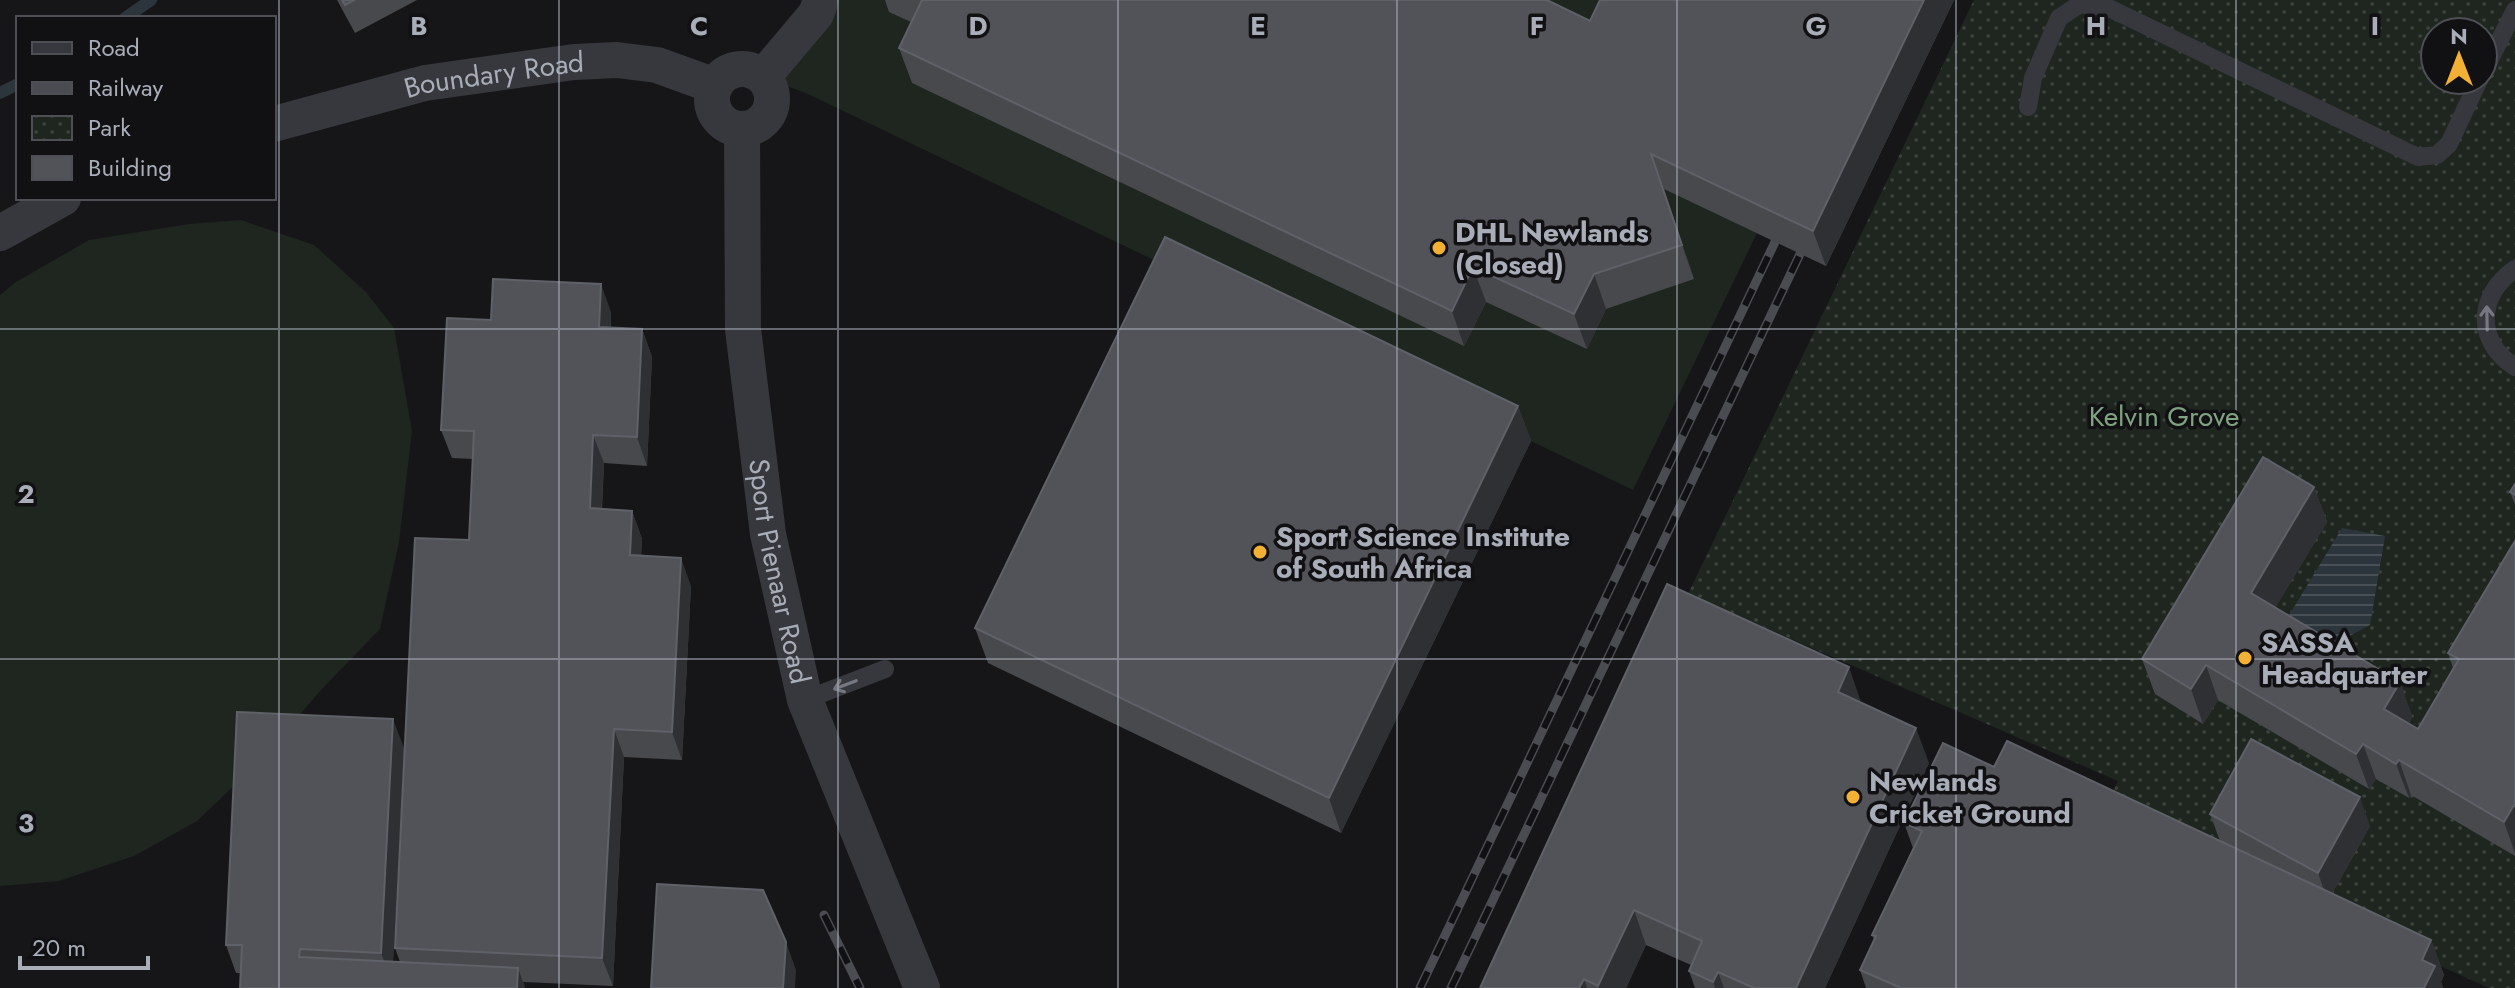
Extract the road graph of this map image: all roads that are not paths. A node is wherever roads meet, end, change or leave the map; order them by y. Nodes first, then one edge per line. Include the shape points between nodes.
1 (821, 0) edge
2 (2515, 10) edge
3 (2499, 42) edge
4 (763, 77) junction
5 (715, 86) junction
6 (2472, 96) edge
7 (2028, 107) dead end
8 (276, 123) edge
9 (742, 130) junction
10 (59, 200) edge
11 (0, 233) edge
12 (2515, 269) edge
13 (2515, 367) edge
14 (885, 669) dead end
15 (805, 700) junction
16 (922, 988) edge

1 - 4 street via 816,14
2 - 3 lane
4 - 5 street via 737,69
4 - 9 street via 772,91 772,108 758,125
5 - 8 street, Boundary Road via 657,65 574,62 425,83
5 - 9 street via 712,102 718,118
6 - 7 lane via 2449,144 2437,155 2418,157 2111,9 2080,4 2059,18 2033,78
9 - 15 street, Sport Pienaar Road via 743,329 752,415 768,534
10 - 11 street
13 -> 12 lane via 2493,346 2486,319 2494,289
14 -> 15 lane
15 - 16 street, Sport Pienaar Road

